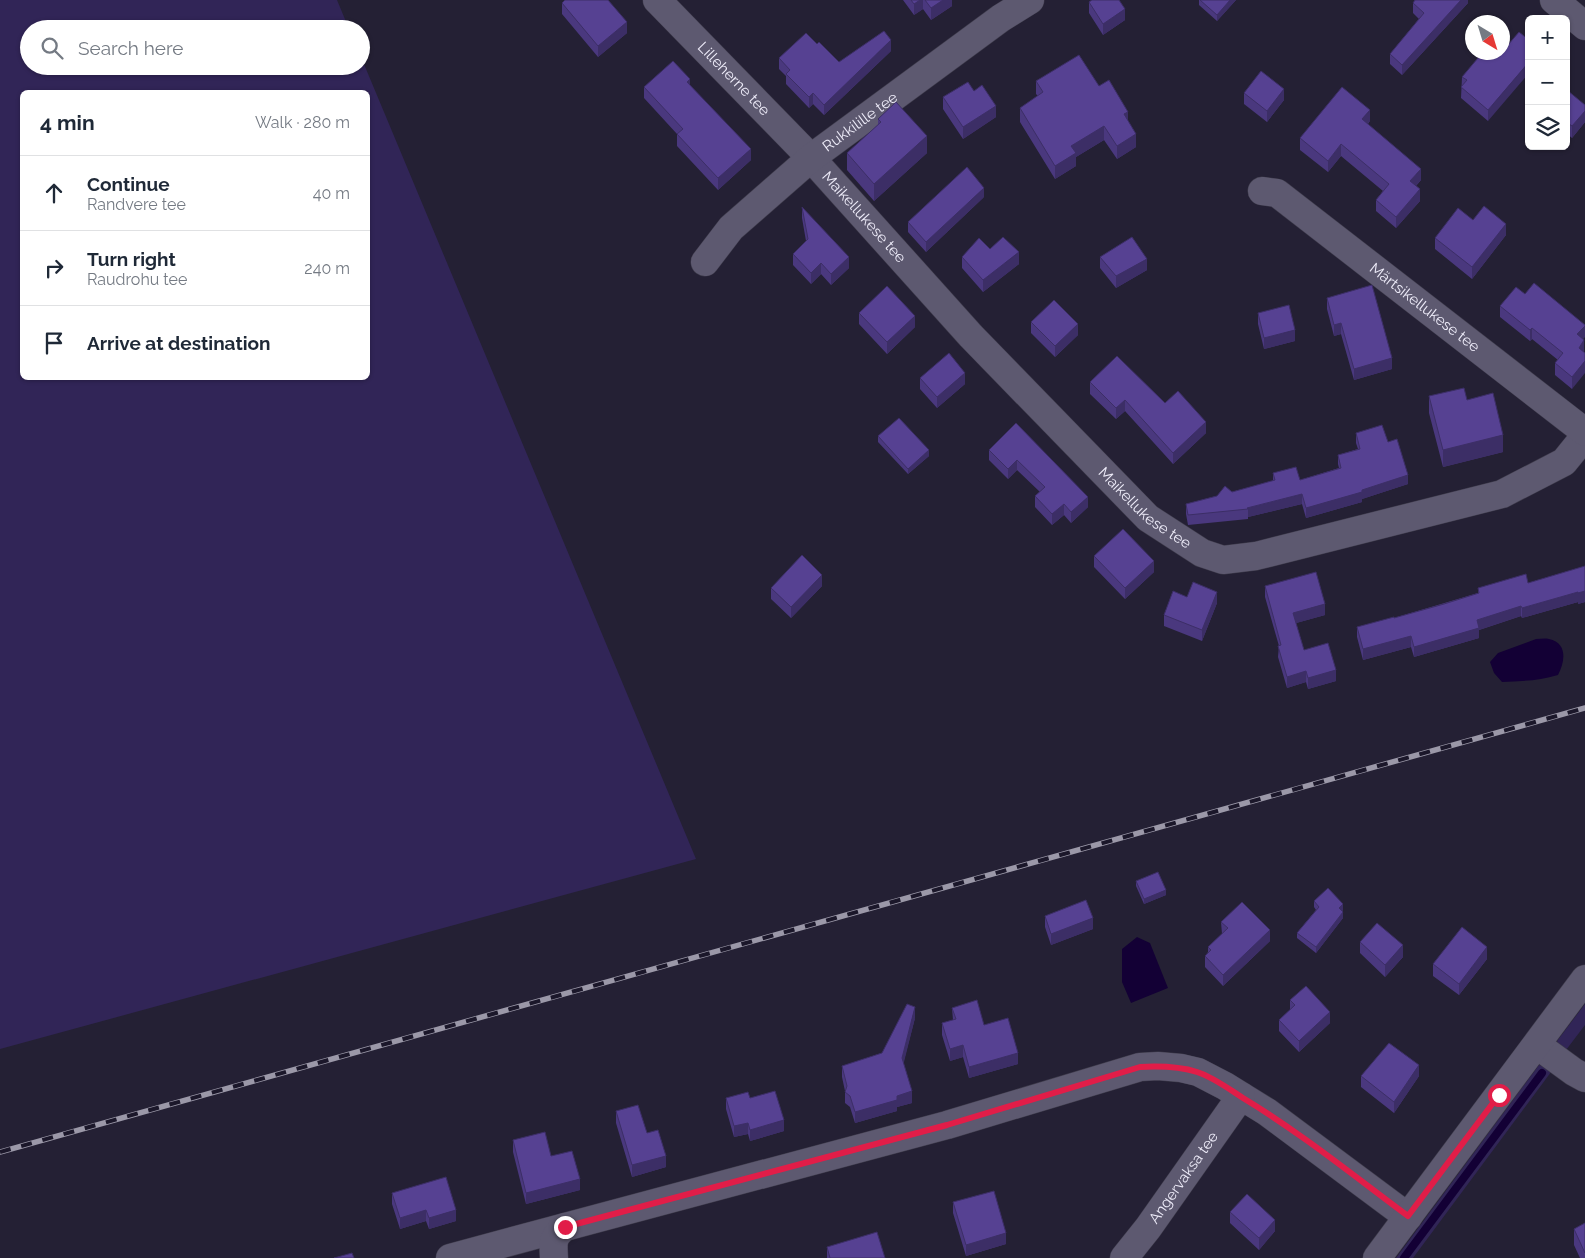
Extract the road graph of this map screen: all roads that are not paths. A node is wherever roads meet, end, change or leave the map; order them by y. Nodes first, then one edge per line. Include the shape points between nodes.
1 (657, 0) edge
2 (1030, 0) edge
3 (1554, 0) edge
4 (995, 9) edge
5 (1585, 26) edge
6 (811, 158) junction
7 (1262, 191) dead end
8 (705, 262) dead end
9 (1585, 432) edge
10 (1585, 436) edge
11 (1585, 979) edge
12 (1537, 1045) junction
13 (1585, 1078) edge
14 (1241, 1096) junction
15 (1408, 1216) junction
16 (565, 1227) junction
17 (450, 1258) edge
18 (554, 1258) edge
19 (1124, 1258) edge
20 (1377, 1258) edge

1 - 6 street, Lilleherne tee
2 - 4 street, Rukkilille tee
3 - 5 street
4 - 6 street, Rukkilille tee
6 - 8 street, Rukkilille tee via 731,228
6 - 10 street, Maikellukese tee via 971,336 1148,518 1202,553 1223,560 1256,556 1502,494 1564,462
7 - 9 street, Märtsikellukese tee via 1277,193
11 - 12 street
12 - 13 street
12 - 15 street
14 - 15 street
14 - 16 street via 1198,1072 1181,1068 1140,1067 947,1125
14 - 19 street, Angervaksa tee
15 - 20 street
16 - 17 street
16 - 18 street via 556,1234 553,1242

